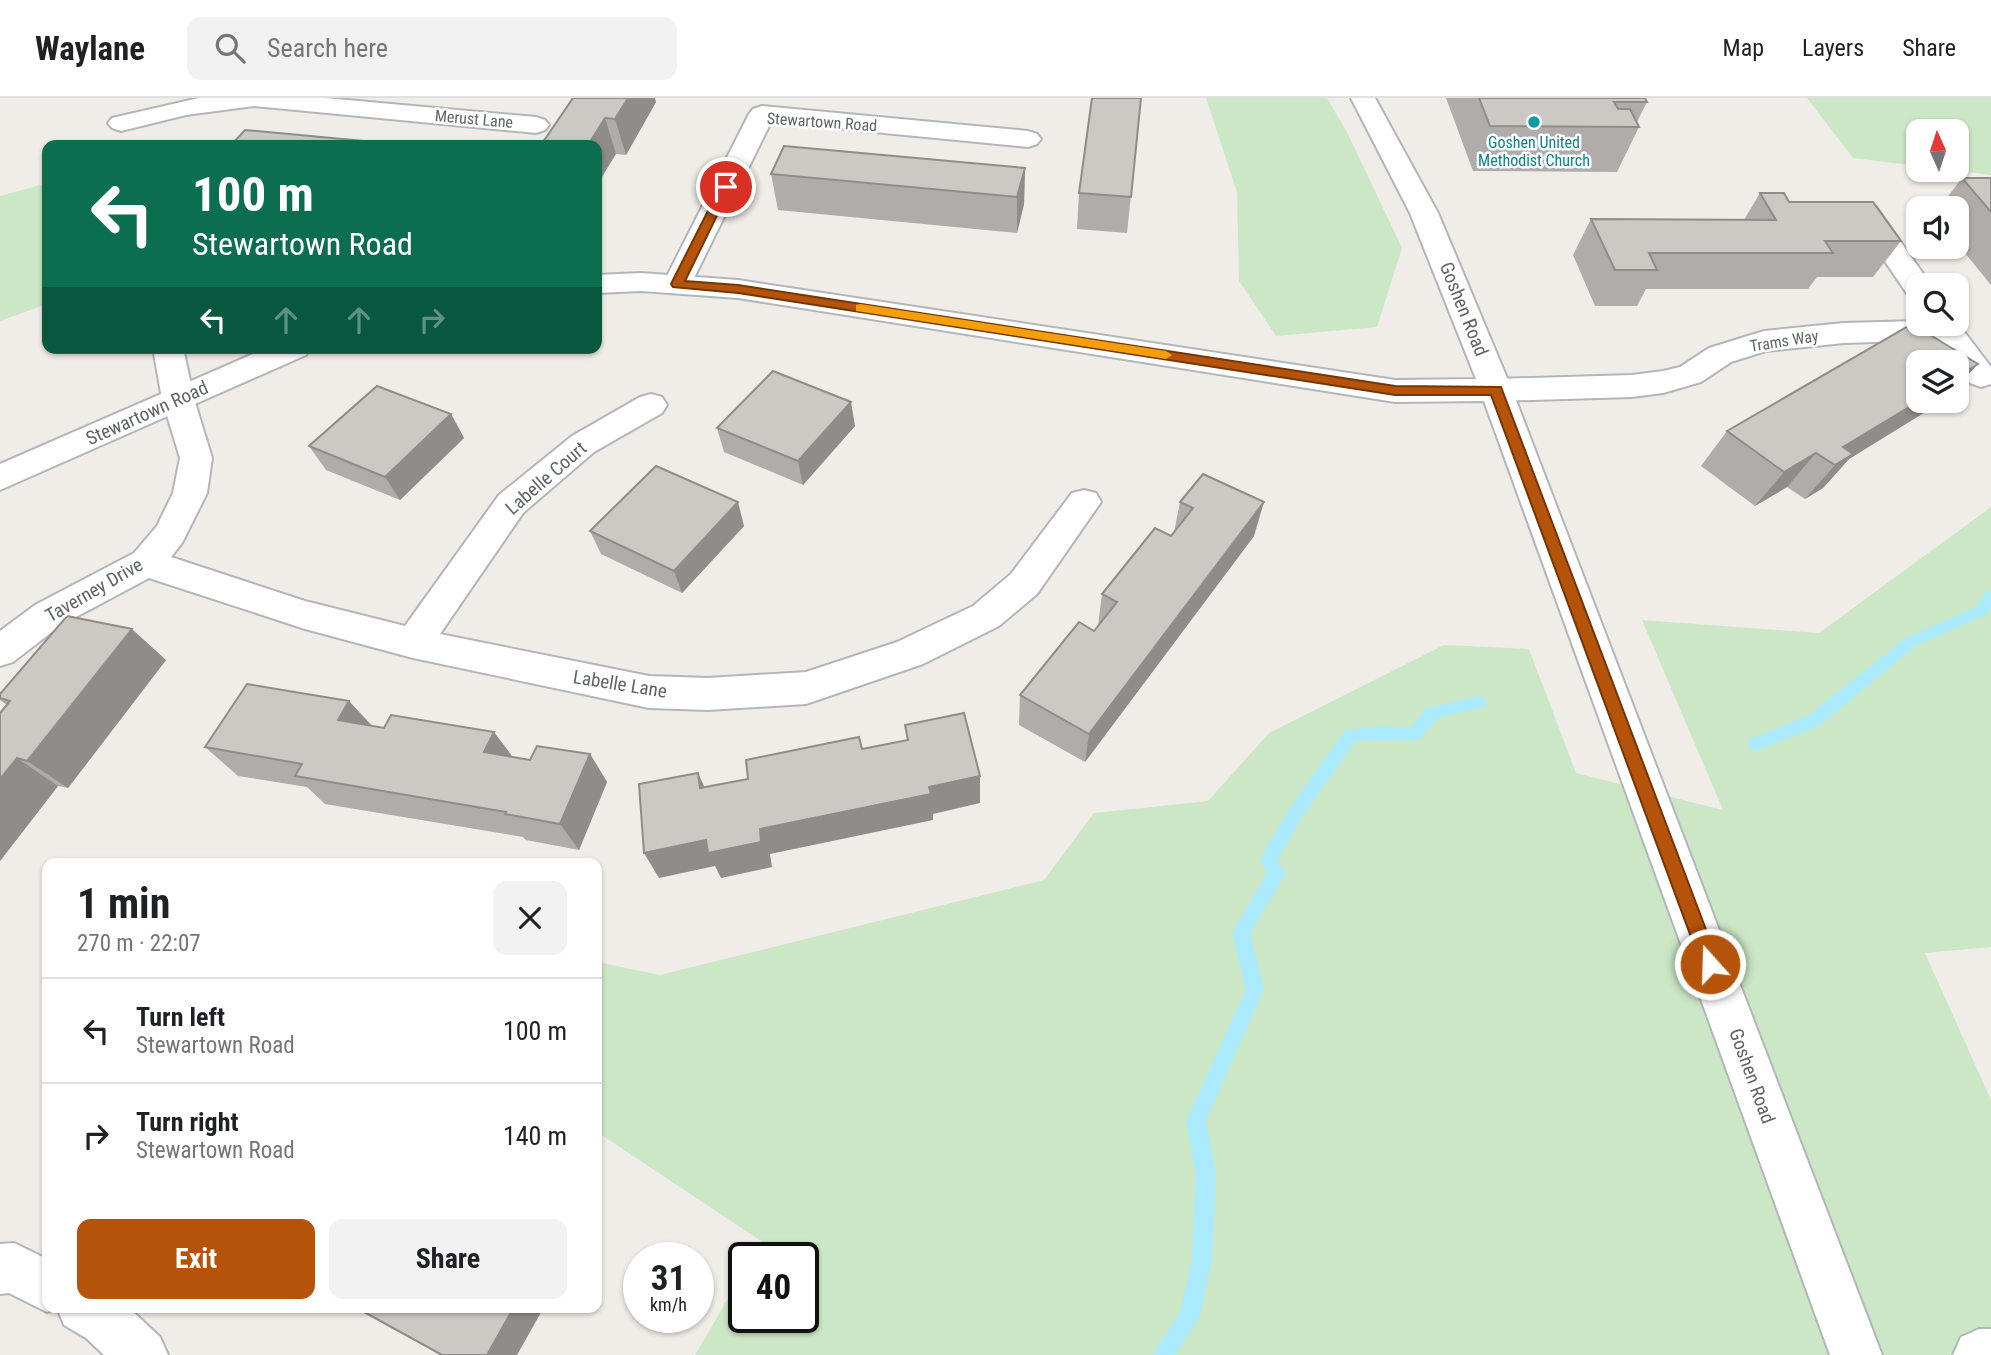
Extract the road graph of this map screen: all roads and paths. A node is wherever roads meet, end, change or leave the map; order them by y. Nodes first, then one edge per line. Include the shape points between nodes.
1 (1363, 98) edge
2 (121, 122) edge
3 (537, 125) dead end
4 (1028, 139) dead end
5 (1866, 213) edge
6 (1908, 273) edge
7 (602, 284) edge
8 (677, 284) junction
9 (1906, 329) edge
10 (1952, 336) edge
11 (169, 354) edge
12 (281, 354) edge
13 (1981, 376) dead end
14 (1496, 390) junction
15 (178, 399) junction
16 (651, 405) dead end
17 (0, 478) edge
18 (1084, 502) dead end
19 (146, 563) junction
20 (413, 643) junction
21 (0, 651) edge
22 (0, 1269) edge
23 (42, 1284) edge
24 (92, 1313) edge
25 (1991, 1354) edge
26 (142, 1355) edge
27 (1856, 1355) edge
28 (1979, 1355) edge

1 - 14 street, Goshen Road via 1424,213
2 - 3 street, Merust Lane via 186,107 254,99
4 - 8 street, Stewartown Road via 762,114
5 - 6 street
7 - 8 street
8 - 14 street via 738,289 1395,391
9 - 14 street, Trams Way via 1764,341 1720,355 1690,375 1653,384
10 - 13 street
11 - 15 street
12 - 15 street, Stewartown Road
14 - 27 street, Goshen Road
15 - 17 street, Stewartown Road
15 - 19 street, Taverney Drive via 196,458 190,493 170,534
16 - 20 street, Labelle Court via 583,444 511,504
18 - 20 street, Labelle Lane via 1024,584 986,616 910,653 806,688 708,694 649,692
19 - 20 street, Labelle Lane via 305,615
19 - 21 street, Taverney Drive via 48,615
22 - 23 street via 14,1268
24 - 26 street
25 - 28 street

